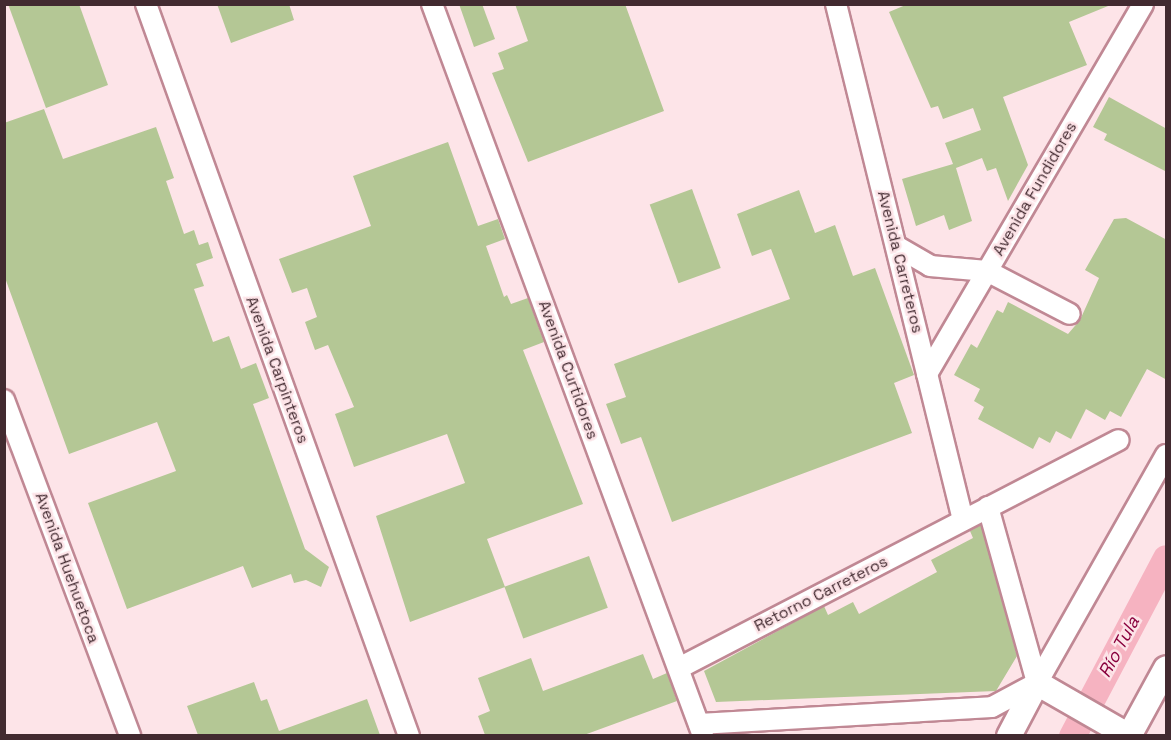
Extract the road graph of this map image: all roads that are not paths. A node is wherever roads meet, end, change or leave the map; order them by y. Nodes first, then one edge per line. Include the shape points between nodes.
1 (146, 4) edge
2 (432, 4) edge
3 (836, 4) edge
4 (1143, 4) edge
5 (896, 246) junction
6 (987, 271) junction
7 (1070, 314) dead end
8 (927, 374) junction
9 (4, 400) edge
10 (1118, 440) dead end
11 (1167, 455) edge
12 (988, 507) junction
13 (963, 520) junction
14 (679, 668) junction
15 (1167, 668) edge
16 (1041, 686) junction
17 (1159, 694) edge
18 (701, 730) edge
19 (1124, 733) edge
20 (130, 735) edge
21 (409, 735) edge
22 (1009, 735) edge

1 - 21 street, Avenida Carpinteros
2 - 14 street, Avenida Curtidores
3 - 5 street, Avenida Carreteros
4 - 6 street, Avenida Fundidores
5 - 6 street via 930,266
5 - 8 street, Avenida Carreteros
6 - 7 street
6 - 8 street, Avenida Fundidores
8 - 13 street, Avenida Carreteros
9 - 20 street, Avenida Huehuetoca
10 - 12 street, Retorno Carreteros
11 - 16 street
12 - 13 street, Retorno Carreteros
12 - 16 street
13 - 14 street, Retorno Carreteros
14 - 18 street, Avenida Curtidores
15 - 17 main road
16 - 18 street via 992,707
16 - 19 main road
16 - 22 main road
17 - 19 main road

